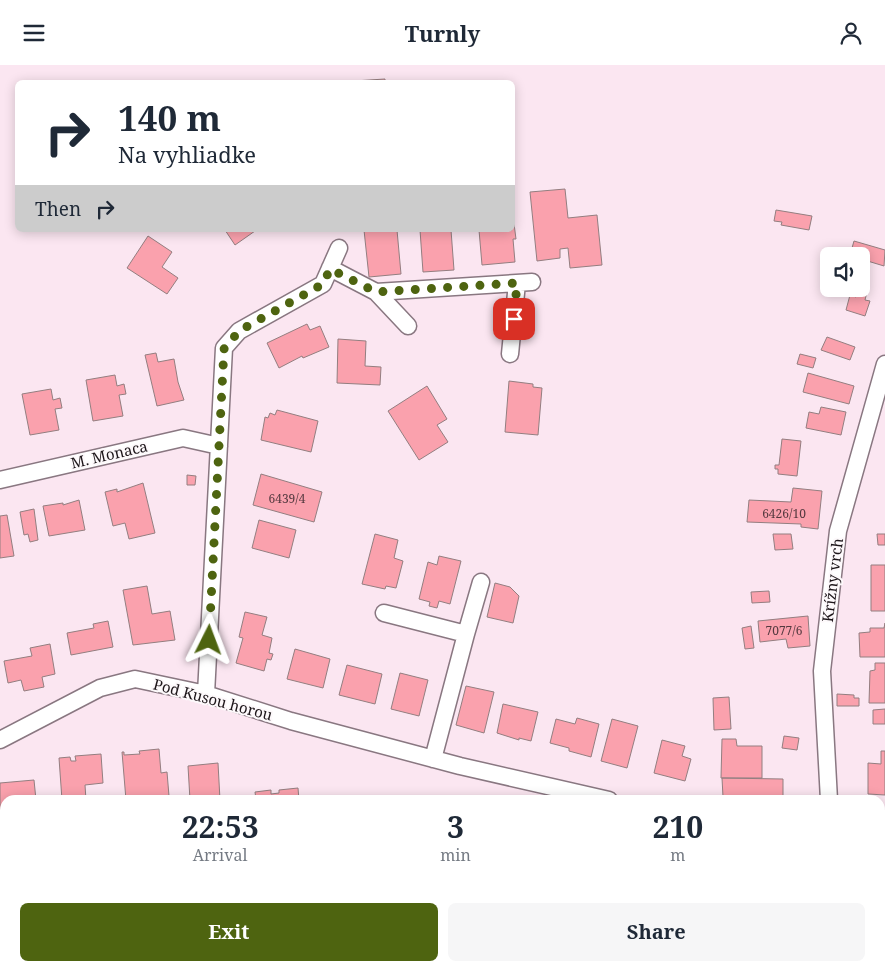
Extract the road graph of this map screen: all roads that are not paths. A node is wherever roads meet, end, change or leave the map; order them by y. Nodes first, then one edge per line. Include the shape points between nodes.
1 (339, 248) dead end
2 (330, 269) junction
3 (376, 292) junction
4 (408, 325) dead end
5 (510, 355) dead end
6 (885, 366) edge
7 (219, 446) junction
8 (0, 479) edge
9 (481, 582) dead end
10 (384, 613) dead end
11 (466, 634) junction
12 (206, 694) junction
13 (0, 740) edge
14 (433, 759) junction
15 (588, 795) edge
16 (829, 795) edge

1 - 2 street
2 - 3 street
2 - 7 street via 323,284 239,331 224,349
3 - 4 street
3 - 5 street via 524,282
6 - 16 street, Krížny vrch via 838,531 822,671
7 - 8 street, M. Monaca via 183,437
7 - 12 street
9 - 11 street
10 - 11 street
11 - 14 street
12 - 13 street, Pod Kusou horou via 135,679 100,688
12 - 14 street, Pod Kusou horou via 291,721
14 - 15 street, Pod Kusou horou

